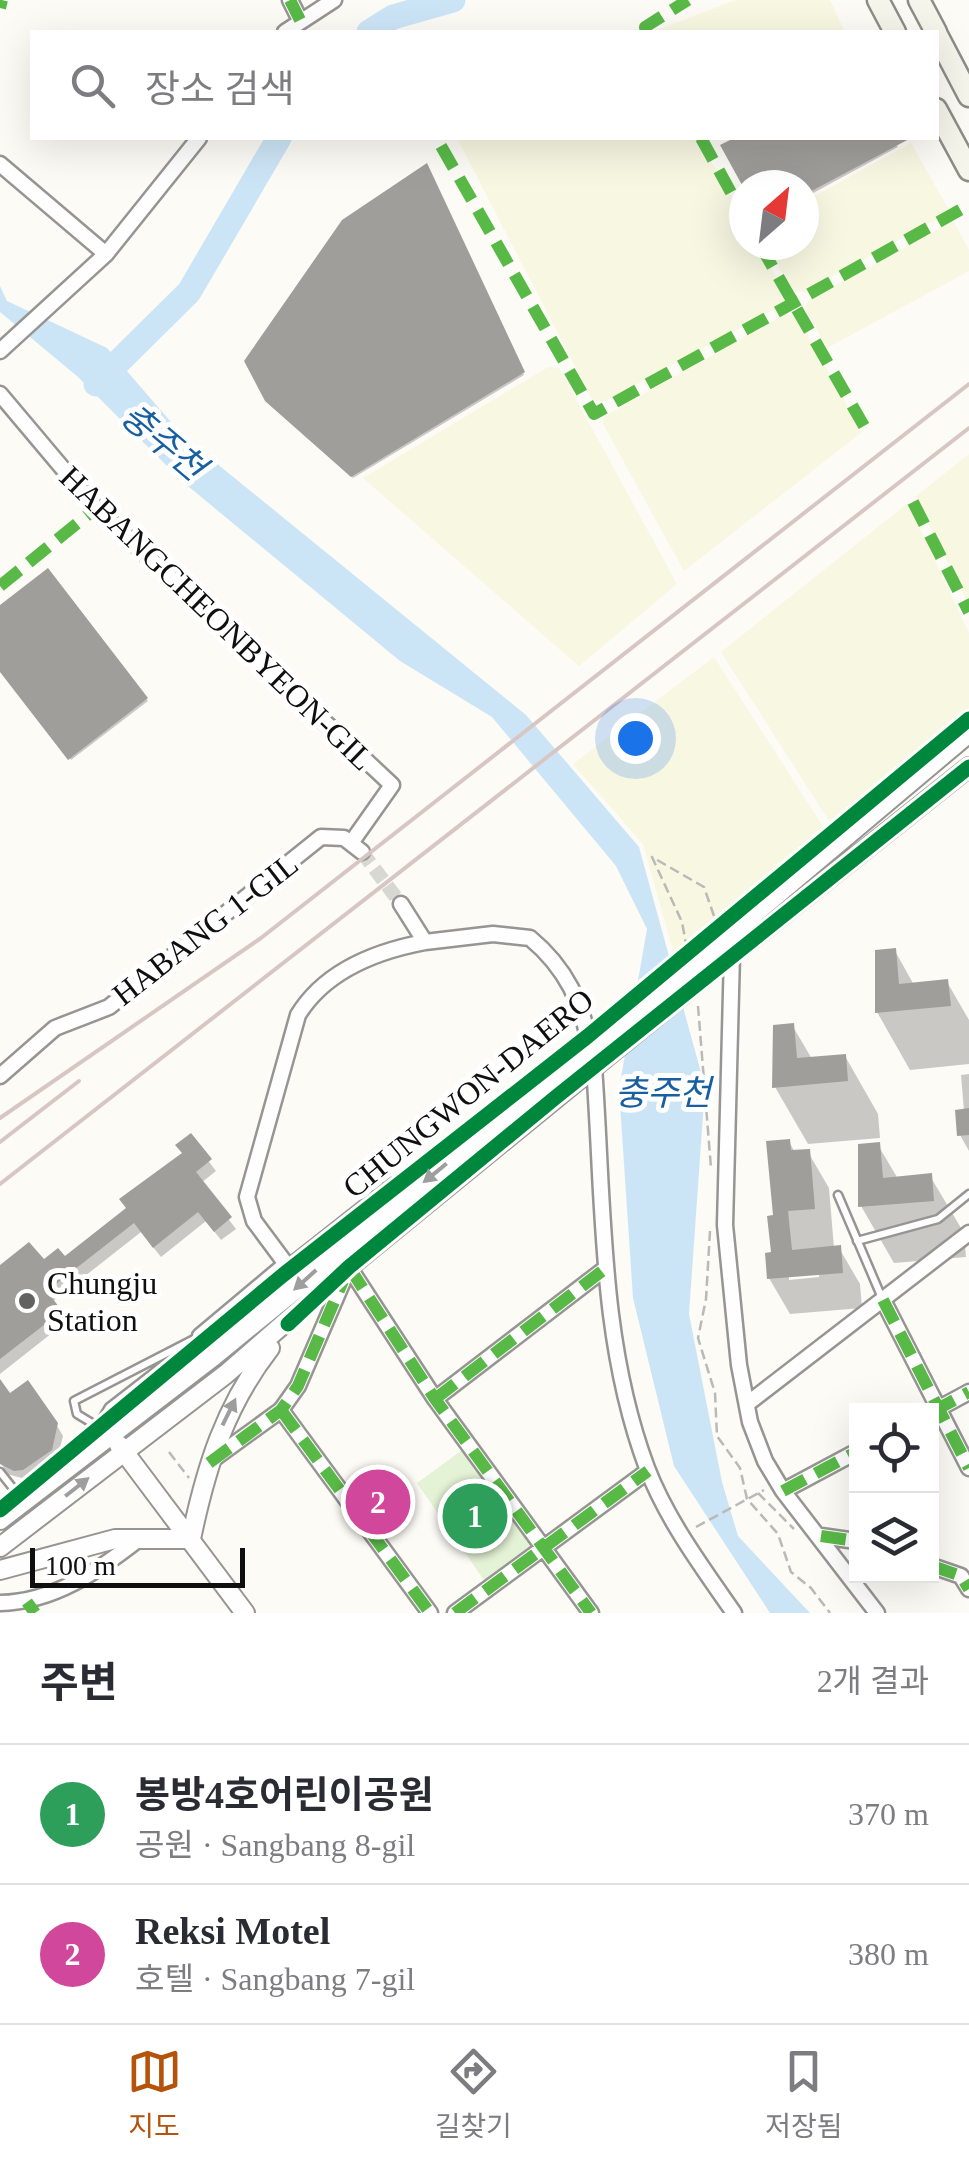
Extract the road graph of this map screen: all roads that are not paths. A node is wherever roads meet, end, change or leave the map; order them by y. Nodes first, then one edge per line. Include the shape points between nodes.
1 (290, 0) edge
2 (334, 0) edge
3 (878, 0) edge
4 (919, 0) edge
5 (300, 20) junction
6 (288, 30) edge
7 (894, 30) edge
8 (934, 30) edge
9 (939, 39) edge
10 (969, 96) edge
11 (939, 115) edge
12 (198, 140) edge
13 (0, 164) edge
14 (969, 170) edge
15 (106, 254) junction
16 (0, 351) edge
17 (0, 394) edge
18 (969, 733) edge
19 (969, 766) edge
20 (357, 848) joint
21 (401, 904) tunnel mouth
22 (425, 942) junction
23 (732, 954) junction
24 (705, 957) junction
25 (595, 1055) junction
26 (0, 1076) edge
27 (391, 1182) dead end
28 (969, 1194) edge
29 (838, 1195) dead end
30 (969, 1233) edge
31 (858, 1241) junction
32 (286, 1264) junction
33 (349, 1267) junction
34 (606, 1268) junction
35 (883, 1300) junction
36 (288, 1324) junction
37 (200, 1336) junction
38 (969, 1392) edge
39 (435, 1398) junction
40 (930, 1403) edge
41 (747, 1404) junction
42 (939, 1408) edge
43 (280, 1410) junction
44 (939, 1419) edge
45 (111, 1435) junction
46 (124, 1451) junction
47 (849, 1455) edge
48 (209, 1462) junction
49 (969, 1468) edge
50 (648, 1471) junction
51 (0, 1472) edge
52 (781, 1487) junction
53 (24, 1502) junction
54 (0, 1520) edge
55 (821, 1536) junction
56 (139, 1539) junction
57 (192, 1539) junction
58 (849, 1540) edge
59 (0, 1547) edge
60 (542, 1550) junction
61 (939, 1568) edge
62 (0, 1570) edge
63 (969, 1589) edge
64 (0, 1602) edge
65 (31, 1608) edge
66 (244, 1613) edge
67 (430, 1613) edge
68 (455, 1613) edge
69 (591, 1613) edge
70 (734, 1613) edge
71 (877, 1613) edge

1 - 5 street
2 - 5 street
3 - 7 main road
4 - 8 main road
5 - 6 street
9 - 10 main road
11 - 14 main road
12 - 15 street
13 - 15 street
15 - 16 street
17 - 20 street, HABANGCHEONBYEON-GIL via 96,508 392,785
18 - 24 street
19 - 23 street
20 - 26 street, HABANG 1-GIL via 337,836 321,837 120,998 55,1028
21 - 22 street
22 - 25 street via 517,933 530,938 566,978
22 - 32 street via 360,961 298,1014 247,1198 254,1222
23 - 24 street
23 - 41 street via 725,1225
24 - 25 street, bridge
25 - 33 street, CHUNGWON-DAERO
25 - 34 street
25 -> 45 street, CHUNGWON-DAERO
27 - 32 lane
28 - 31 lane via 938,1219
29 - 31 lane
30 - 35 street
31 - 35 lane
32 - 37 street
33 - 36 street, CHUNGWON-DAERO
33 - 39 street
33 - 43 street via 298,1386
34 - 39 street
34 - 50 street via 618,1366
35 - 40 street
35 - 41 street
36 - 46 street, CHUNGWON-DAERO
48 -> 36 street via 244,1380
37 - 45 lane via 109,1407 102,1420
37 - 45 lane via 74,1401 77,1414
38 - 42 street
39 - 60 street
41 - 52 street via 764,1462
43 - 48 street
43 - 67 street
44 - 49 street
45 - 46 street
45 - 53 street, CHUNGWON-DAERO
46 - 57 street
59 -> 46 street, CHUNGWON-DAERO
47 - 52 street
48 - 57 street
50 - 60 street
50 - 70 street
51 - 53 lane
52 - 55 street
53 - 54 street, CHUNGWON-DAERO
55 - 58 street
55 - 71 street
56 - 57 street
56 - 62 street via 115,1538
56 - 65 street via 97,1572
57 - 66 street
60 - 68 street
60 - 69 street
61 - 63 street via 961,1576
64 - 65 street

